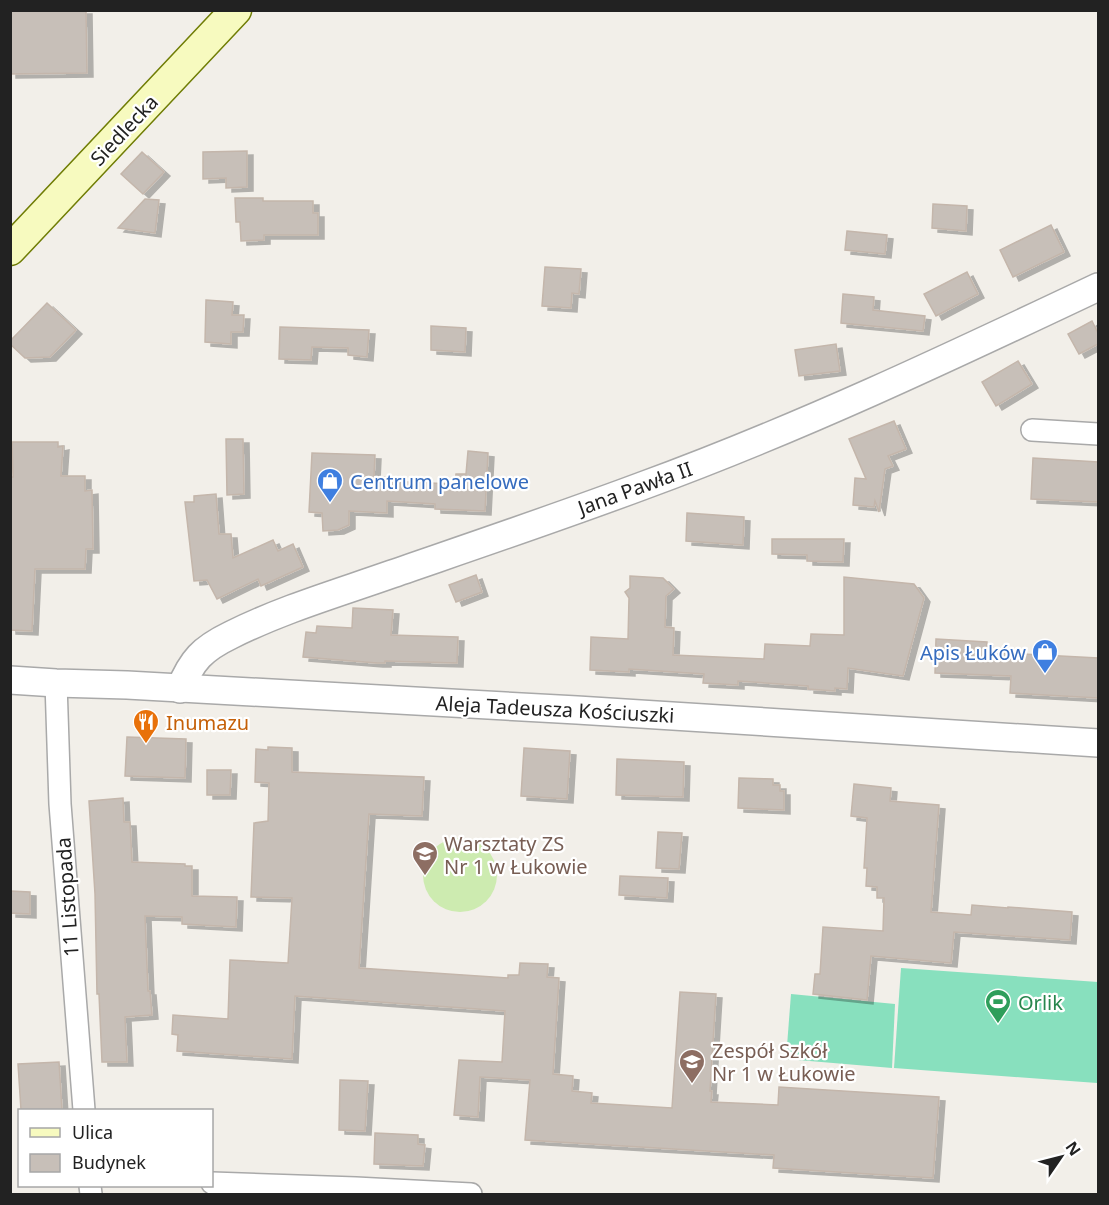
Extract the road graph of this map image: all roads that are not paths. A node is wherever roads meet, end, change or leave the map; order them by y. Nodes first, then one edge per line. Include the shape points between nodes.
1 (236, 10) edge
2 (10, 250) edge
3 (1098, 287) edge
4 (1032, 430) dead end
5 (1098, 434) edge
6 (10, 680) edge
7 (56, 683) junction
8 (180, 689) junction
9 (1098, 743) edge
10 (84, 1109) edge
11 (213, 1183) edge
12 (471, 1194) edge

1 - 2 main road, Siedlecka
3 - 8 street, Jana Pawła II via 763,440 516,532 300,605 246,628 198,656
4 - 5 street
6 - 7 street, Aleja Tadeusza Kościuszki
7 - 8 street, Aleja Tadeusza Kościuszki
7 - 10 street, 11 Listopada via 60,804
8 - 9 street, Aleja Tadeusza Kościuszki
11 - 12 street

